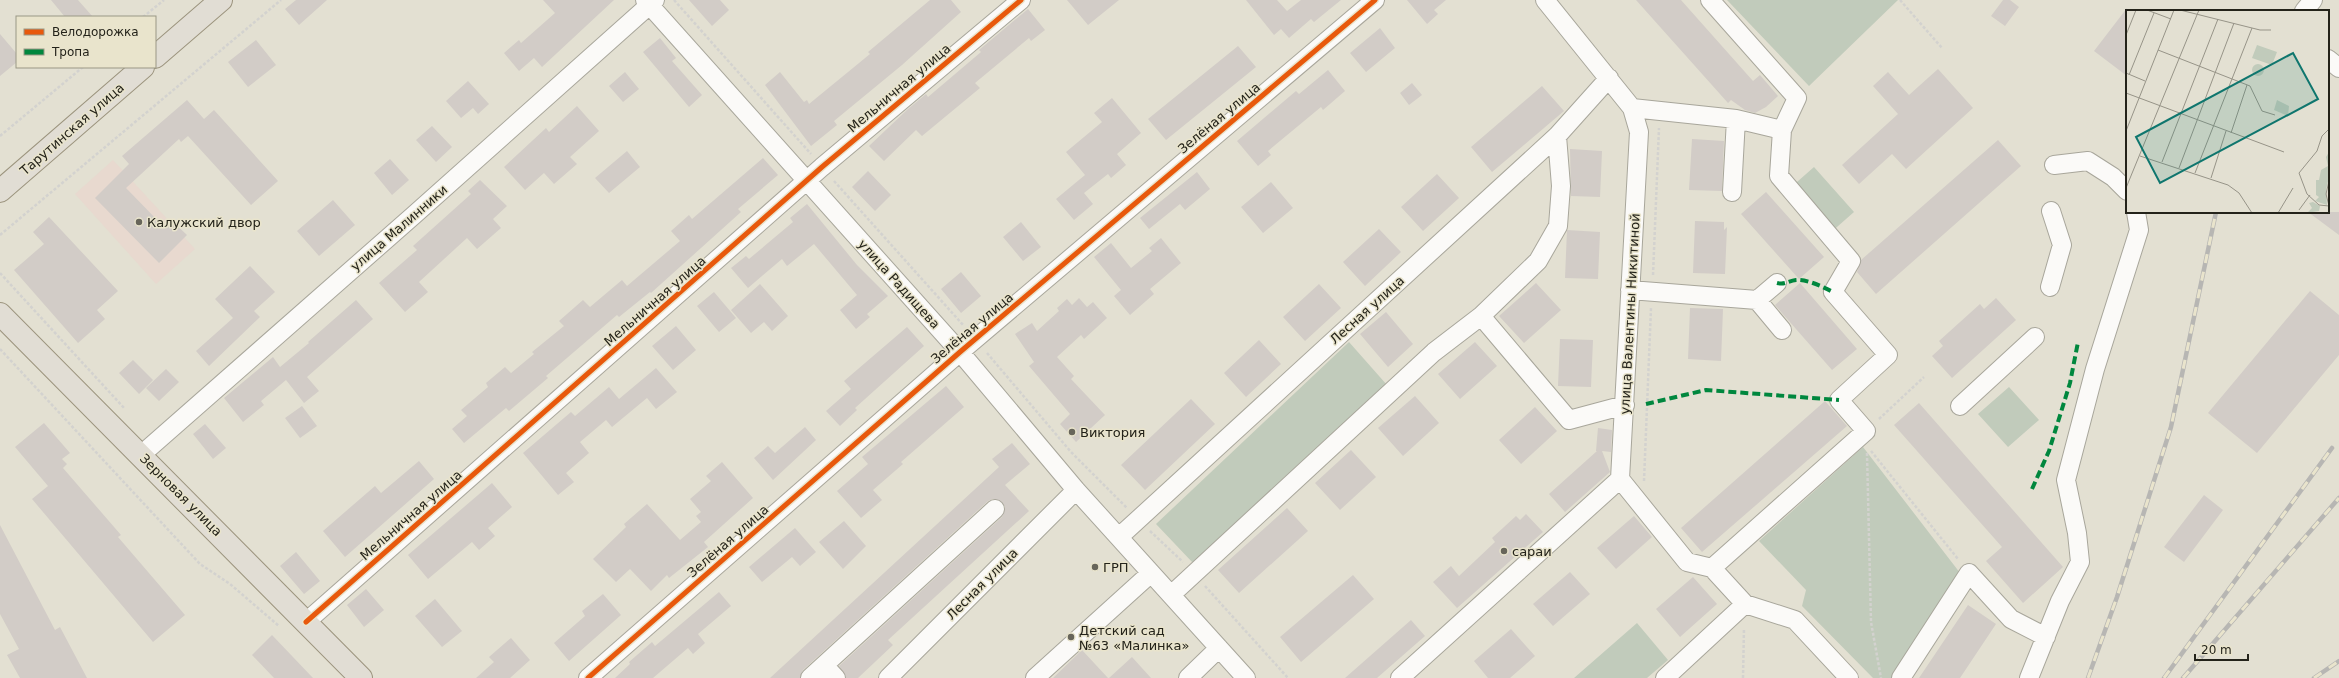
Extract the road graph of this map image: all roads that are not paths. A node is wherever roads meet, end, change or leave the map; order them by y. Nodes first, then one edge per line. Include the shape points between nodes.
1 (221, 0) edge
2 (1021, 0) edge
3 (1375, 0) edge
4 (1545, 0) edge
5 (1710, 0) edge
6 (2312, 0) edge
7 (650, 2) edge
8 (2305, 10) edge
9 (156, 56) edge
10 (2329, 60) edge
11 (142, 68) edge
12 (2339, 68) edge
13 (1609, 78) junction
14 (1632, 108) junction
15 (1736, 119) junction
16 (1782, 130) junction
17 (1557, 136) junction
18 (2054, 165) dead end
19 (807, 181) junction
20 (2126, 190) edge
21 (0, 191) edge
22 (1732, 192) dead end
23 (2051, 211) dead end
24 (2136, 213) edge
25 (1777, 283) dead end
26 (2050, 287) dead end
27 (1630, 290) junction
28 (1757, 300) junction
29 (0, 314) edge
30 (1481, 316) junction
31 (1782, 330) dead end
32 (2035, 337) dead end
33 (960, 352) junction
34 (1625, 405) junction
35 (1960, 406) dead end
36 (141, 455) junction
37 (1620, 479) junction
38 (1076, 490) junction
39 (995, 509) dead end
40 (1119, 537) junction
41 (1712, 568) junction
42 (1151, 573) junction
43 (1171, 595) junction
44 (1745, 604) junction
45 (306, 622) junction
46 (2046, 637) junction
47 (1219, 648) junction
48 (824, 665) junction
49 (361, 678) edge
50 (588, 678) edge
51 (810, 678) edge
52 (836, 678) edge
53 (888, 678) edge
54 (1035, 678) edge
55 (1188, 678) edge
56 (1246, 678) edge
57 (1400, 678) edge
58 (1664, 678) edge
59 (1849, 678) edge
60 (1902, 678) edge
61 (2029, 678) edge

1 - 9 main road
2 - 19 street, Мельничная улица
3 - 33 street, Зелёная улица
4 - 13 street, улица Валентины Никитиной
5 - 16 street via 1797,98
6 - 8 street
7 - 19 street, улица Радищева
7 - 36 street, улица Малинники via 414,215
10 - 12 street
11 - 21 main road, Тарутинская улица
13 - 14 street, улица Валентины Никитиной
13 - 17 street, Лесная улица
14 - 15 street
14 - 27 street, улица Валентины Никитиной via 1639,132
15 - 16 street
15 - 22 street
16 - 41 street via 1779,176 1851,261 1833,292 1888,355 1839,400 1866,431
17 - 30 street via 1561,186 1558,226 1538,261
17 - 40 street, Лесная улица
18 - 20 street via 2088,161
19 - 33 street, улица Радищева
19 - 45 street, Мельничная улица
23 - 26 street via 2062,245
24 - 46 street via 2139,230 2095,369 2066,480 2080,562 2060,601
25 - 28 street
27 - 28 street
27 - 34 street, улица Валентины Никитиной
28 - 31 street
29 - 36 main road, Зерновая улица
30 - 34 street via 1569,420
30 - 43 street via 1434,352
32 - 35 street
33 - 38 street, улица Радищева
33 - 50 street, Зелёная улица
34 - 37 street, улица Валентины Никитиной
36 - 45 main road, Зерновая улица
37 - 41 street via 1687,562
37 - 57 street
38 - 40 street, улица Радищева
38 - 53 street, Лесная улица
39 - 48 street
40 - 42 street, улица Радищева
41 - 44 street
42 - 43 street, улица Радищева
42 - 54 street
43 - 47 street, улица Радищева
44 - 58 street
44 - 59 street via 1795,620
45 - 49 main road, Зерновая улица
46 - 60 street via 2011,619 1969,573
46 - 61 street
47 - 55 street
47 - 56 street, улица Радищева
48 - 51 street
48 - 52 street

